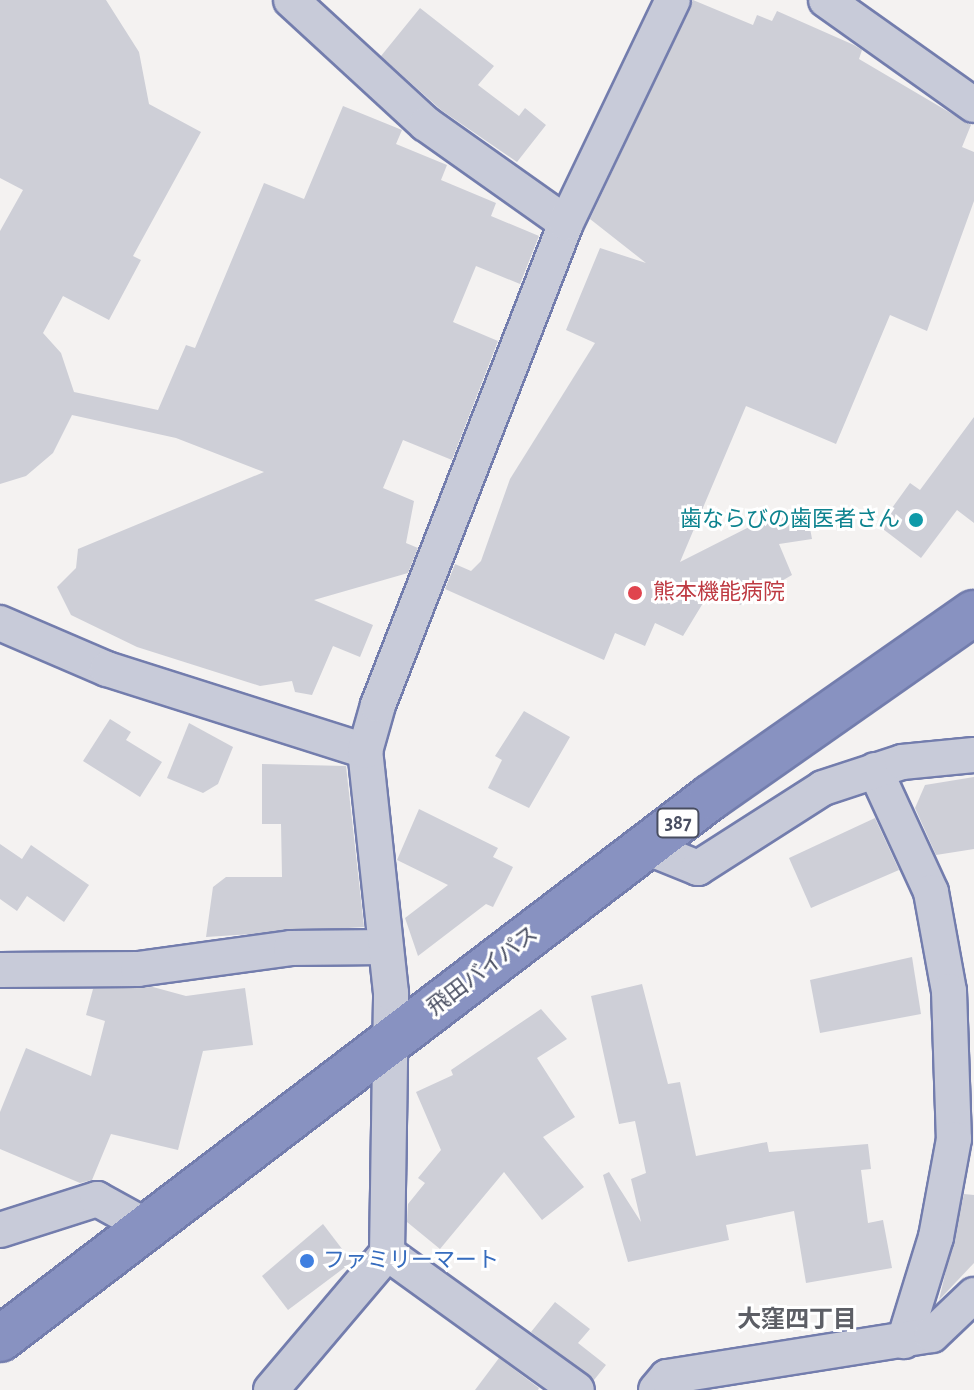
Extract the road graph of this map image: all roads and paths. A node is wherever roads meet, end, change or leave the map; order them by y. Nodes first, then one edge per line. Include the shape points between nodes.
1 (291, 0) edge
2 (673, 0) edge
3 (826, 0) edge
4 (974, 105) edge
5 (566, 223) junction
6 (974, 613) edge
7 (0, 623) edge
8 (365, 751) junction
9 (974, 755) edge
10 (875, 770) junction
11 (646, 847) junction
12 (384, 947) junction
13 (0, 970) edge
14 (388, 1041) junction
15 (144, 1225) junction
16 (0, 1230) edge
17 (387, 1253) junction
18 (974, 1295) edge
19 (0, 1339) edge
20 (904, 1341) junction
21 (271, 1390) edge
22 (577, 1390) edge
23 (656, 1390) edge

1 - 5 street via 426,124
2 - 5 street
3 - 4 street
5 - 8 street via 387,678
6 - 11 highway, 飛田バイパス / 387 via 893,663
7 - 8 street via 107,669
8 - 12 street
9 - 10 street
10 - 11 street via 778,810 698,868
10 - 20 street via 931,892 949,991 954,1139 936,1237
11 - 14 highway, 飛田バイパス / 387
12 - 13 street via 291,948 138,969
12 - 14 street
14 - 15 highway, 飛田バイパス / 387
14 - 17 street
15 - 16 street via 97,1199
15 - 19 highway, 飛田バイパス / 387
17 - 21 street
17 - 22 street
18 - 20 street via 932,1335
20 - 23 street via 667,1377

